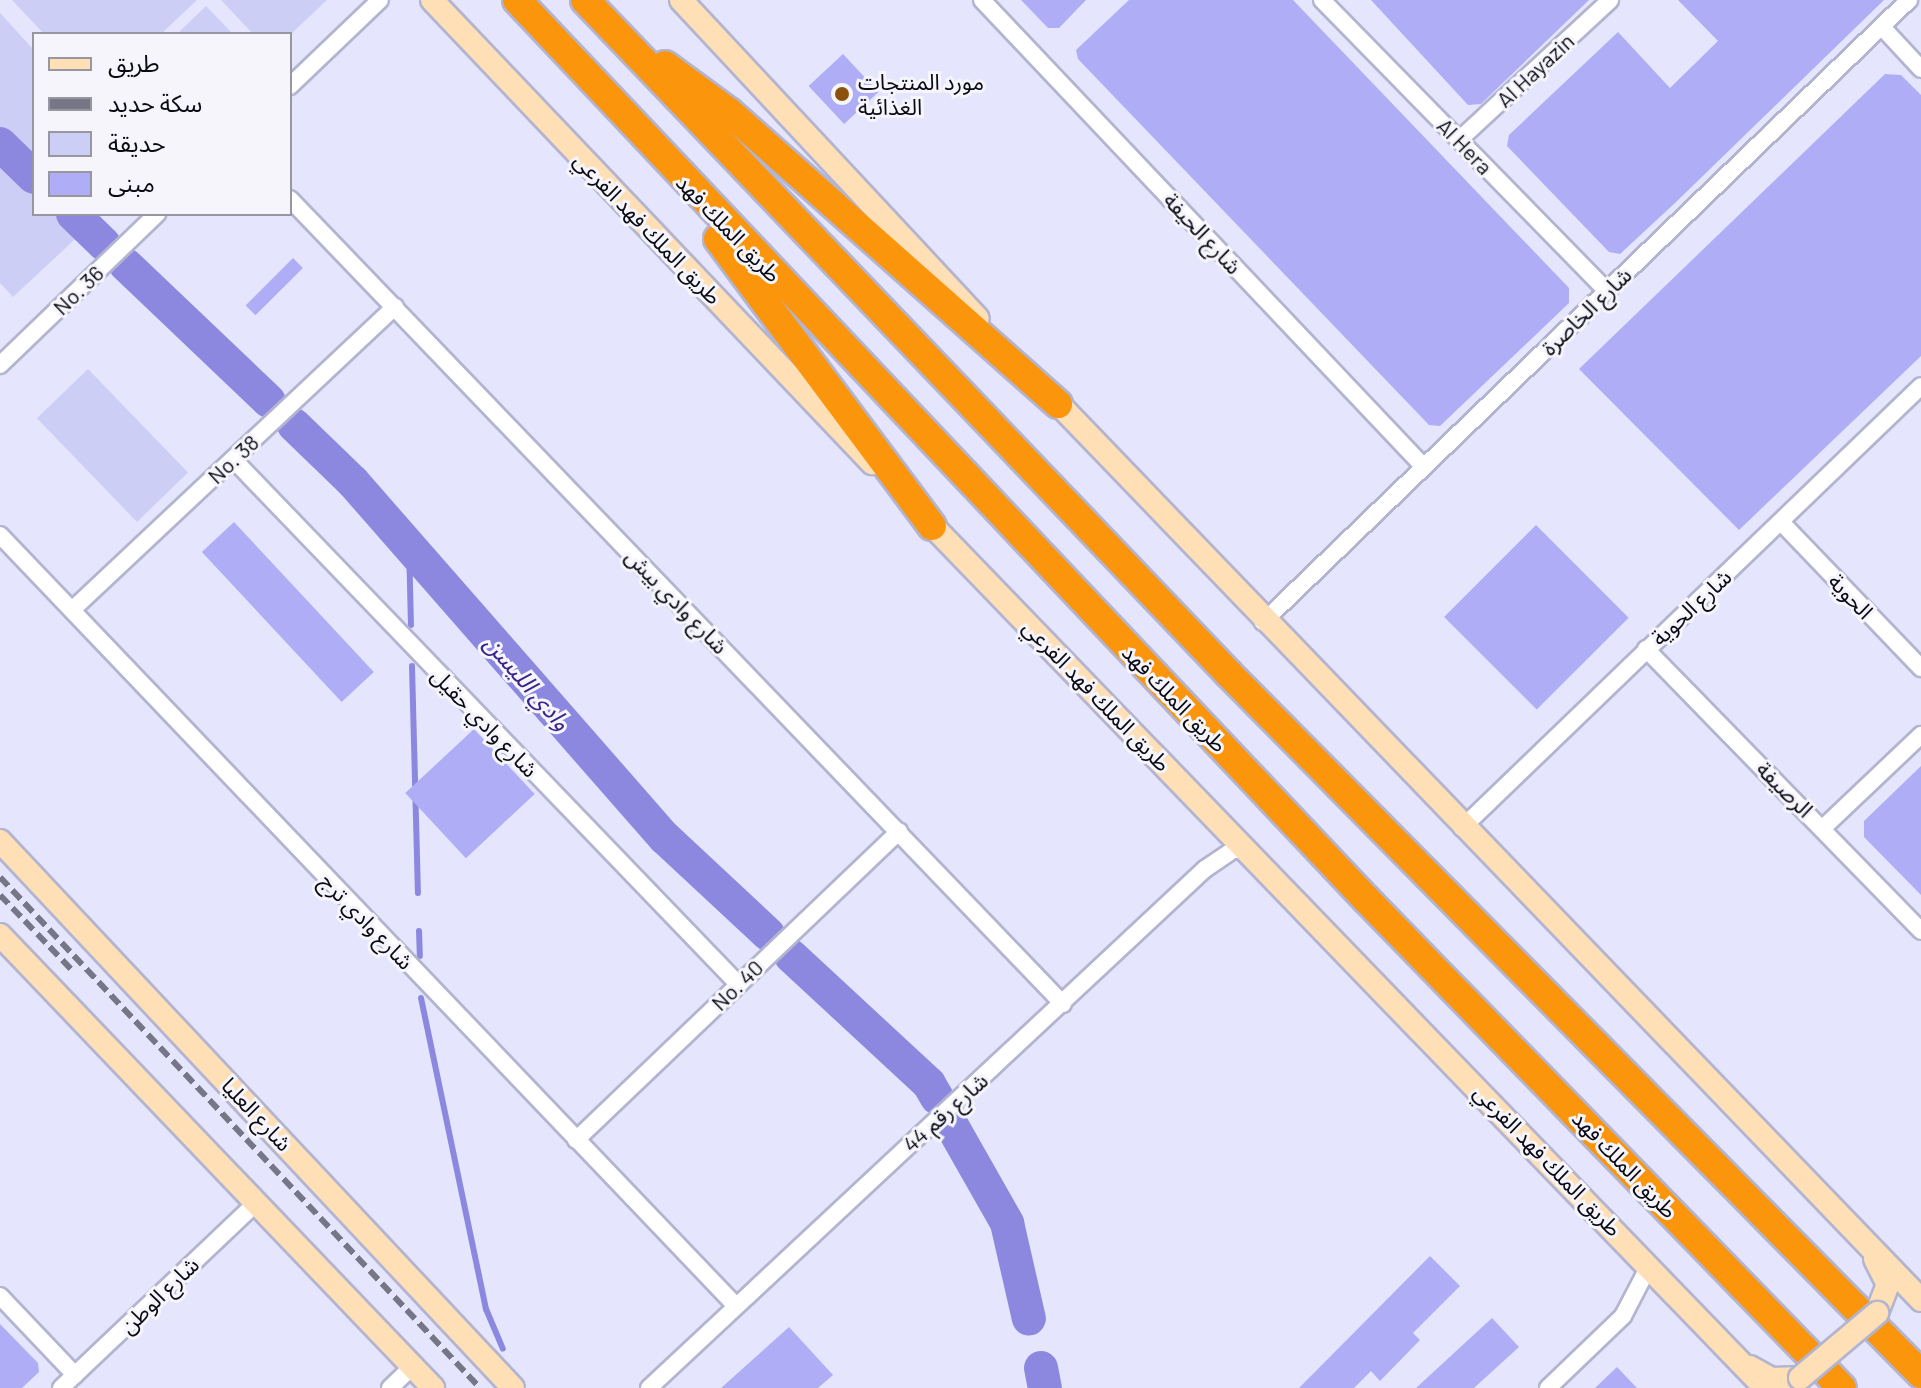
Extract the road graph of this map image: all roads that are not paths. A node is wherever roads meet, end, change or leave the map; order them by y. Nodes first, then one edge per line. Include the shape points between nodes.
1 (380, 0) edge
2 (432, 0) edge
3 (517, 0) edge
4 (681, 0) edge
5 (982, 0) edge
6 (1610, 0) edge
7 (1909, 0) edge
8 (1331, 3) edge
9 (594, 9) edge
10 (1882, 27) junction
11 (1921, 69) edge
12 (292, 84) edge
13 (641, 136) junction
14 (1459, 140) junction
15 (292, 201) edge
16 (155, 216) edge
17 (1607, 291) junction
18 (395, 307) junction
19 (0, 365) edge
20 (1921, 386) edge
21 (1058, 404) junction
22 (233, 459) junction
23 (1424, 467) junction
24 (1782, 523) junction
25 (932, 526) junction
26 (0, 535) edge
27 (72, 610) junction
28 (1263, 622) junction
29 (1646, 649) junction
30 (1921, 668) edge
31 (1921, 735) edge
32 (1824, 827) junction
33 (1462, 828) junction
34 (899, 831) junction
35 (0, 841) edge
36 (1249, 850) junction
37 (1921, 931) edge
38 (0, 935) edge
39 (738, 984) junction
40 (1063, 1004) junction
41 (576, 1140) junction
42 (256, 1203) junction
43 (1866, 1242) junction
44 (1649, 1266) junction
45 (0, 1296) edge
46 (1921, 1300) edge
47 (735, 1305) junction
48 (1742, 1363) junction
49 (412, 1367) junction
50 (1921, 1374) edge
51 (75, 1375) junction
52 (61, 1388) edge
53 (390, 1388) edge
54 (433, 1388) edge
55 (513, 1388) edge
56 (649, 1388) edge
57 (1548, 1388) edge
58 (1765, 1388) edge
59 (1842, 1388) edge

1 - 12 street
2 - 25 main road, طريق الملك فهد الفرعي
3 - 13 highway, طريق الملك فهد
4 - 21 main road
5 - 23 street, شارع الحيفة
6 - 14 street, Al Hayazin
7 - 10 street, شارع الخاصرة
8 - 14 street, Al Hera
9 - 21 highway via 729,112
9 - 50 highway via 1229,674
10 - 11 street
10 - 17 street, شارع الخاصرة
13 - 25 highway
13 - 59 highway, طريق الملك فهد via 1366,899
14 - 17 street, Al Hera
15 - 18 street, شارع وادي بيش
16 - 19 street, No. 36
17 - 23 street, شارع الخاصرة
18 - 22 street, No. 38
18 - 34 street, شارع وادي بيش
20 - 24 street, شارع الحوية
21 - 28 main road
22 - 27 street, No. 38
22 - 39 street, شارع وادي حقيل
23 - 28 street, شارع الخاصرة
24 - 29 street, شارع الحوية
24 - 30 street, الحوية
25 - 36 main road, طريق الملك فهد الفرعي
26 - 27 street, شارع وادي ترج
27 - 41 street, شارع وادي ترج
28 - 33 main road
29 - 32 street, الرصيفة
29 - 33 street, شارع الحوية
31 - 32 street
32 - 37 street, الرصيفة
33 - 43 main road
34 - 39 street, No. 40
34 - 40 street, شارع وادي بيش
35 - 55 main road, شارع العليا
36 - 40 street, شارع رقم 44 via 1220,857
36 - 44 main road, طريق الملك فهد الفرعي
38 - 42 main road
39 - 41 street, No. 40
40 - 47 street, شارع رقم 44
41 - 47 street, شارع وادي ترج
42 - 49 main road
42 - 51 street, شارع الوطن
43 - 46 main road
43 - 48 main road, bridge via 1888,1284 1877,1313 1800,1378 1772,1379
44 - 48 main road, طريق الملك فهد الفرعي
44 - 57 street via 1623,1316
45 - 51 street
47 - 56 street, شارع رقم 44
48 - 58 main road, طريق الملك فهد الفرعي
49 - 53 street
49 - 54 main road
51 - 52 street, شارع الوطن

